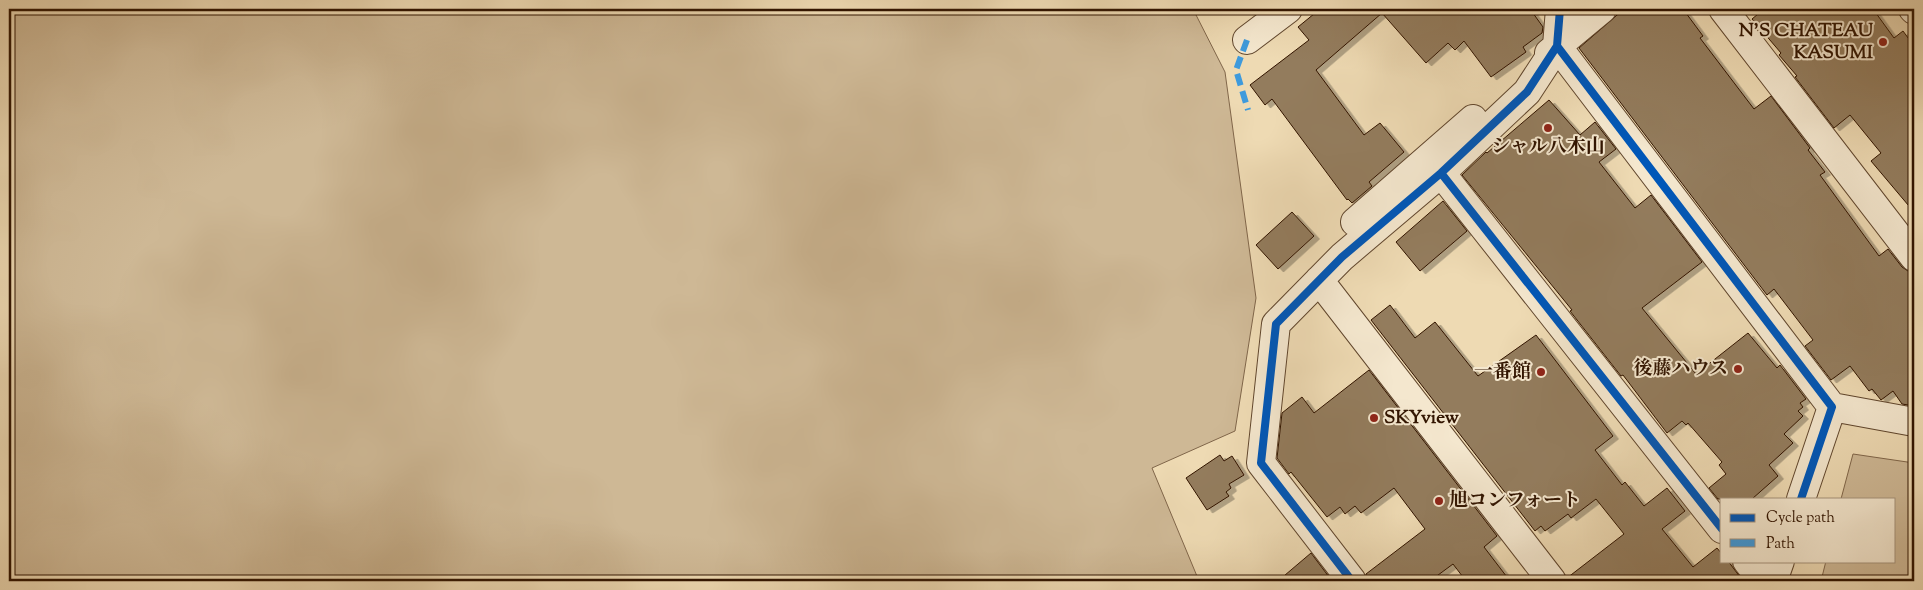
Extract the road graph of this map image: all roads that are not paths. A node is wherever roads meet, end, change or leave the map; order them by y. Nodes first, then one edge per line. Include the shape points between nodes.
1 (1288, 9) edge
2 (1560, 9) edge
3 (1602, 9) edge
4 (1723, 9) edge
5 (1247, 40) dead end
6 (1557, 46) junction
7 (1441, 173) junction
8 (1342, 257) junction
9 (1914, 257) edge
10 (1319, 280) junction
11 (1832, 407) junction
12 (1914, 422) edge
13 (1801, 498) edge
14 (1720, 526) edge
15 (1749, 562) edge
16 (1780, 562) edge
17 (1352, 581) edge
18 (1552, 581) edge
19 (1763, 581) edge
20 (1773, 581) edge

1 - 5 street
2 - 6 street
3 - 6 street
4 - 9 street
6 - 7 street via 1527,92
6 - 8 street via 1344,231
6 - 11 street
7 - 8 street
7 - 14 street
8 - 10 street
10 - 17 street via 1276,324 1261,463
10 - 18 street
11 - 12 street
11 - 13 street
15 - 19 street
16 - 20 street

